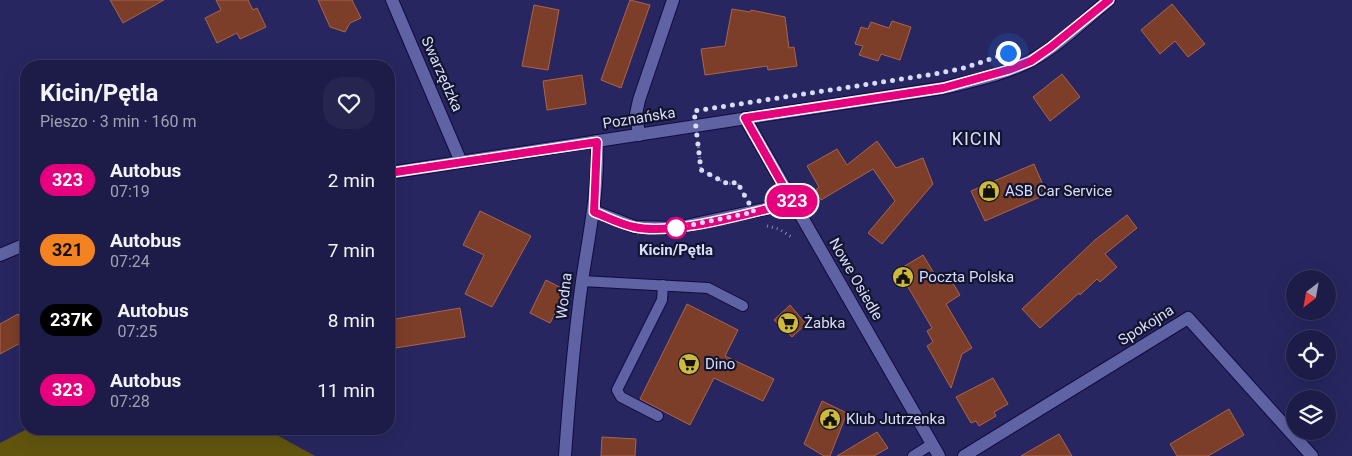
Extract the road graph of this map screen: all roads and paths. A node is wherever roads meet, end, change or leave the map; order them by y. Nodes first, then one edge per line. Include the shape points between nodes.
1 (392, 0) edge
2 (673, 0) edge
3 (1109, 0) edge
4 (745, 118) junction
5 (696, 126) junction
6 (639, 135) junction
7 (597, 142) junction
8 (462, 162) junction
9 (395, 172) edge
10 (793, 203) junction
11 (594, 212) junction
12 (754, 212) junction
13 (20, 247) edge
14 (0, 255) edge
15 (582, 281) junction
16 (663, 285) junction
17 (743, 306) dead end
18 (658, 416) dead end
19 (932, 444) junction
20 (565, 456) edge
21 (912, 456) edge
22 (939, 456) edge
23 (964, 456) edge
24 (1312, 456) edge

1 - 8 street, Swarzędzka
2 - 6 street via 639,100 636,114
3 - 4 street, Poznańska via 1031,61 1008,70 943,88
4 - 5 street, Poznańska
4 - 10 street, Nowe Osiedle
5 - 6 street, Poznańska
5 - 12 path via 701,170 728,184 737,182
6 - 7 street, Poznańska
7 - 8 street, Poznańska
7 - 11 street, Wodna
8 - 9 street, Poznańska
10 - 12 street
10 - 19 street, Nowe Osiedle
11 - 12 street via 644,228 676,228
11 - 15 street, Wodna
13 - 14 street
15 - 16 lane
15 - 20 street, Wodna
16 - 17 lane via 708,288
16 - 18 lane via 662,300 617,390 621,397
19 - 21 lane
19 - 22 street, Nowe Osiedle
23 - 24 street, Spokojna via 1188,318

